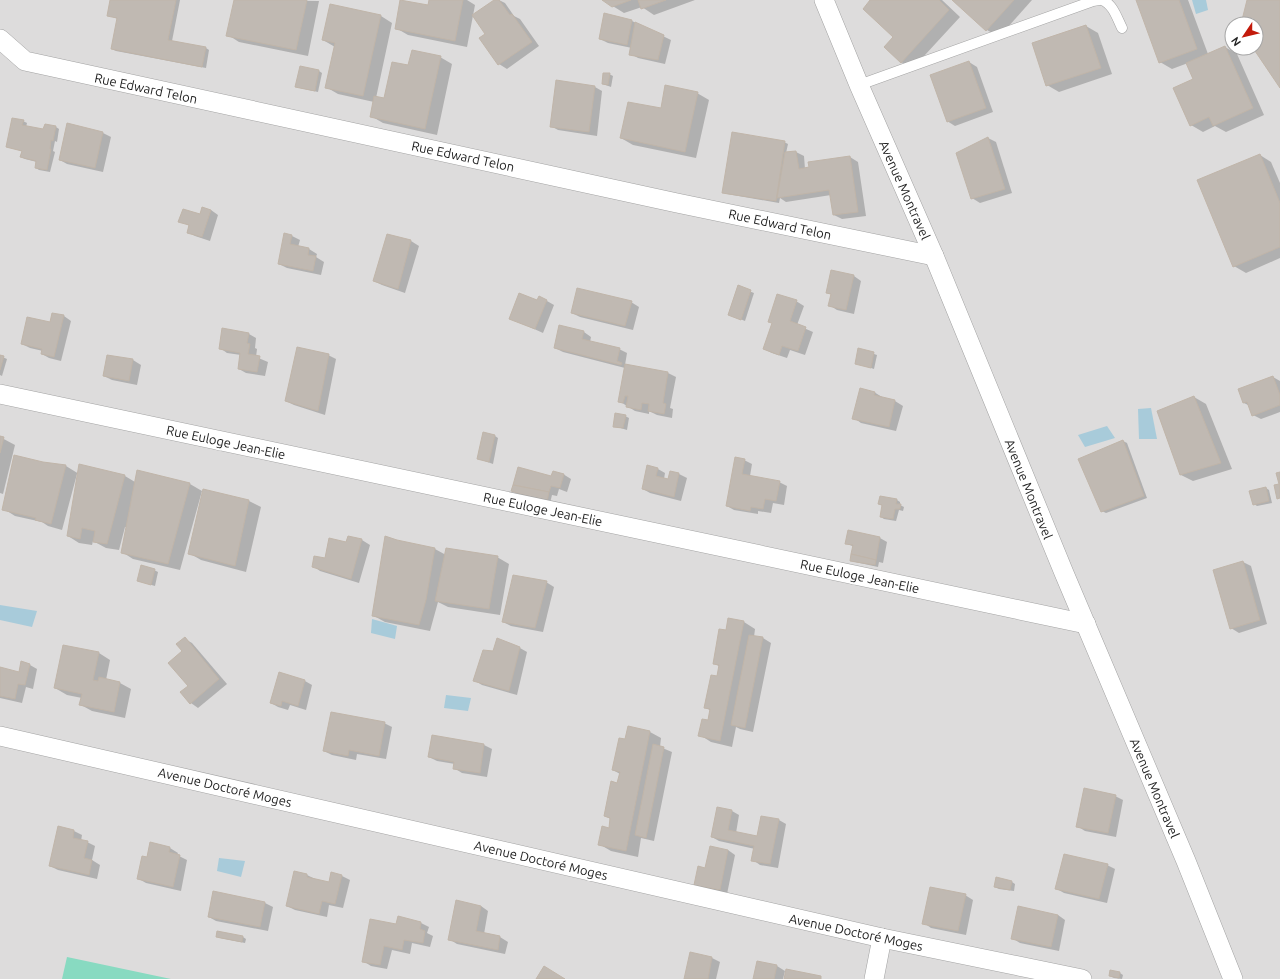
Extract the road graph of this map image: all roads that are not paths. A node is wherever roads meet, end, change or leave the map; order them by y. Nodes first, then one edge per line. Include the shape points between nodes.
1 (824, 0) edge
2 (1100, 0) edge
3 (1122, 28) dead end
4 (0, 39) edge
5 (859, 85) junction
6 (934, 256) junction
7 (0, 394) edge
8 (1086, 624) junction
9 (0, 736) edge
10 (882, 938) junction
11 (874, 979) edge
12 (1082, 979) edge
13 (1233, 979) edge

1 - 5 street, Avenue Montravel
2 - 3 lane via 1111,6
2 - 5 lane
4 - 6 street, Rue Edward Telon via 24,61 677,203
5 - 6 street, Avenue Montravel
6 - 8 street, Avenue Montravel
7 - 8 street, Rue Euloge Jean-Elie
8 - 13 street, Avenue Montravel
9 - 10 street, Avenue Doctoré Moges
10 - 11 street
10 - 12 street, Avenue Doctoré Moges

